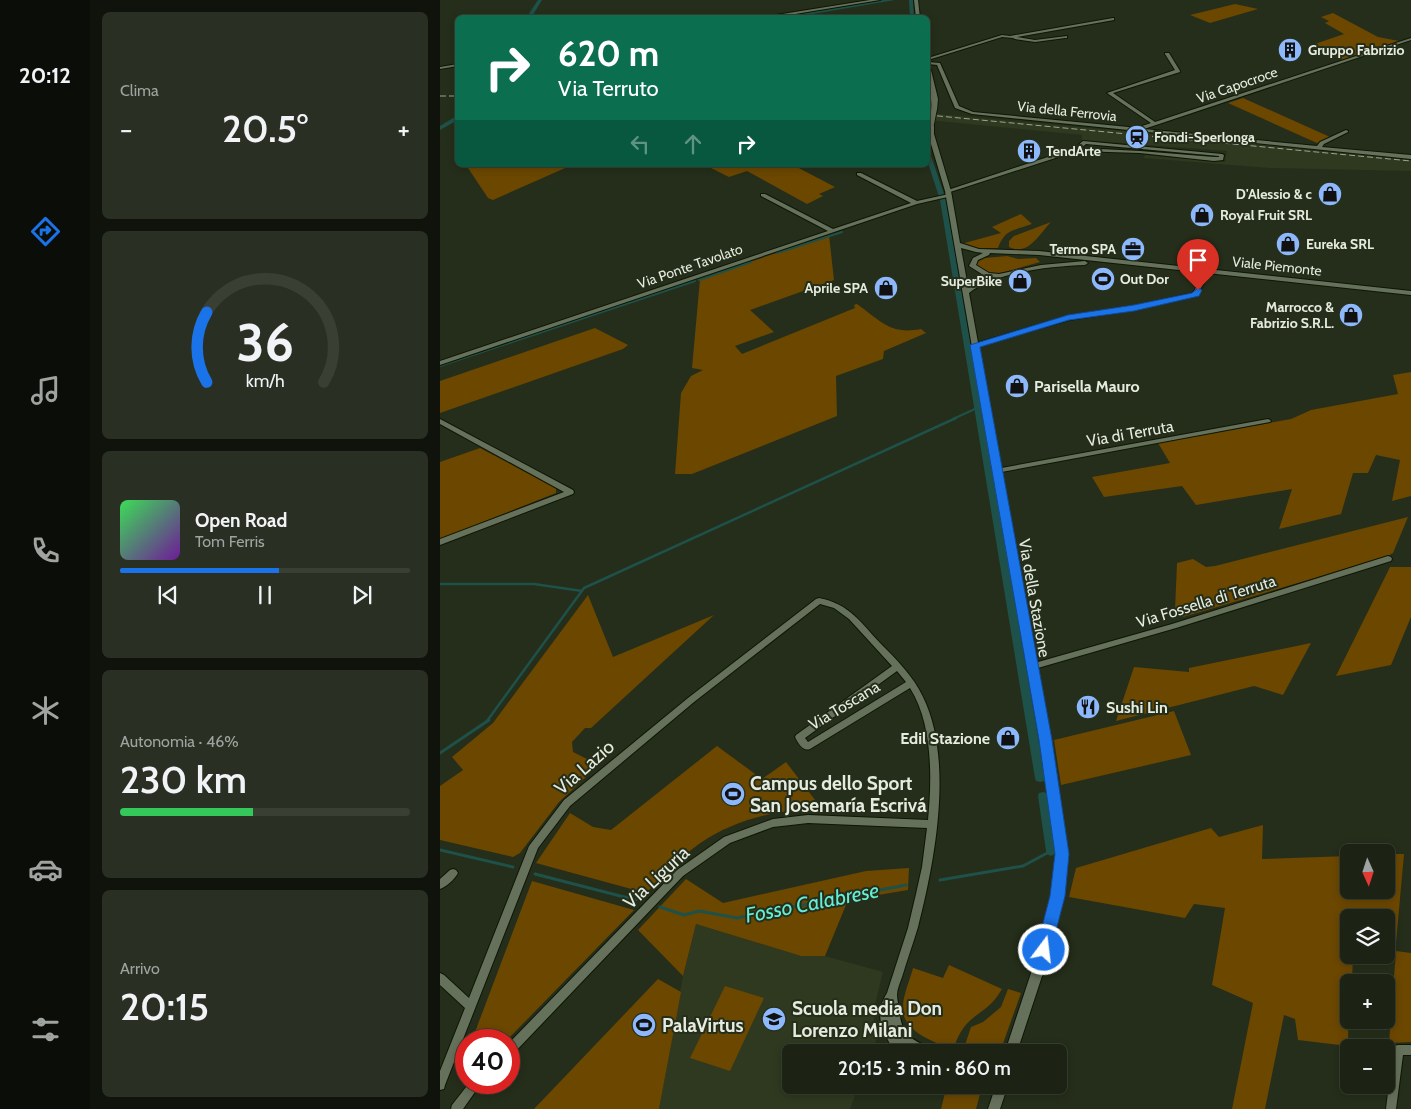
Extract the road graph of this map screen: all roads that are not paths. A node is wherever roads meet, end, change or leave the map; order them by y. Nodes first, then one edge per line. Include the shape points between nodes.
1 (878, 0) edge
2 (916, 0) edge
3 (780, 15) edge
4 (918, 15) edge
5 (1114, 19) dead end
6 (1010, 36) junction
7 (1065, 37) dead end
8 (1411, 38) edge
9 (1167, 54) dead end
10 (930, 60) edge
11 (930, 62) edge
12 (455, 66) edge
13 (440, 68) edge
14 (930, 78) edge
15 (1155, 124) junction
16 (1141, 128) junction
17 (1346, 131) dead end
18 (1319, 147) junction
19 (1149, 151) junction
20 (1411, 157) edge
21 (859, 174) dead end
22 (764, 195) dead end
23 (944, 195) junction
24 (916, 203) junction
25 (832, 231) junction
26 (957, 244) junction
27 (978, 251) junction
28 (992, 252) junction
29 (1008, 253) junction
30 (959, 257) junction
31 (1044, 267) junction
32 (962, 274) junction
33 (1000, 276) junction
34 (1205, 276) junction
35 (984, 282) junction
36 (966, 292) junction
37 (1411, 293) edge
38 (1411, 298) edge
39 (975, 345) junction
40 (440, 363) edge
41 (440, 421) edge
42 (1268, 421) dead end
43 (996, 471) junction
44 (440, 542) edge
45 (1388, 559) dead end
46 (898, 666) junction
47 (1031, 668) junction
48 (910, 684) junction
49 (933, 824) junction
50 (453, 873) dead end
51 (440, 885) edge
52 (440, 978) edge
53 (892, 995) junction
54 (471, 1007) junction
55 (520, 1039) edge
56 (895, 1044) edge
57 (908, 1044) edge
58 (1014, 1044) edge
59 (1411, 1050) edge
60 (440, 1085) edge
61 (468, 1094) edge
62 (999, 1094) edge
63 (456, 1109) edge
64 (994, 1109) edge
65 (1390, 1109) edge

1 - 3 street
2 - 4 street
5 - 6 street
6 - 7 street via 1035,42
6 - 10 street
8 - 15 street, Via Capocroce
9 - 15 street via 1178,71 1109,93
11 - 16 street, Via della Ferrovia via 940,67 957,107 962,110
12 - 13 street
14 - 23 street, Via della Stazione, bridge via 935,99 931,134
15 - 16 street, Via Capocroce
16 - 18 street, Via della Ferrovia via 1143,131
17 - 18 street
18 - 20 street, Via della Ferrovia
19 - 19 street via 1214,159 1222,155
19 - 23 street via 1077,149
21 - 24 street
22 - 25 street
23 - 24 street, Via Ponte Tavolato
23 - 26 street, Via della Stazione
24 - 25 street, Via Ponte Tavolato
25 - 40 street, Via Ponte Tavolato
26 - 27 street
26 - 30 street, Via della Stazione
27 - 28 street, Viale Piemonte
27 - 30 street
28 - 29 street, Viale Piemonte
28 - 33 street via 974,259 972,266 987,275
29 - 31 street via 1041,258
29 - 37 street, Viale Piemonte via 1065,256
30 - 32 street, Via della Stazione
31 - 33 street, Viale Piemonte
31 - 34 street, Viale Piemonte via 1066,263 1094,264
32 - 35 street
32 - 36 street, Via della Stazione
33 - 35 street, Viale Piemonte
34 - 38 street, Viale Piemonte
34 - 39 street via 1195,294 1068,318
35 - 36 street, Viale Piemonte
36 - 39 street, Via della Stazione
39 - 43 street, Via della Stazione
41 - 44 street via 570,492
42 - 43 street, Via di Terruta
43 - 47 street, Via della Stazione
45 - 47 street, Via Fossella di Terruta
46 - 48 street
46 - 48 street, Via Toscana via 799,737 807,747
46 - 54 street, Via Lazio via 850,616 832,602 819,601 691,700 567,803 534,846
47 - 58 street, Via della Stazione via 1062,854 1058,896
48 - 49 street via 919,698 931,732
49 - 53 street via 915,920
49 - 55 street, Via Liguria via 808,819 773,823 727,840 680,873
50 - 51 street
52 - 54 street
53 - 56 street via 886,1002 886,1029
53 - 57 street via 896,1031
54 - 60 street, Via Lazio
59 - 65 street via 1398,1050
61 - 63 street
62 - 64 street

